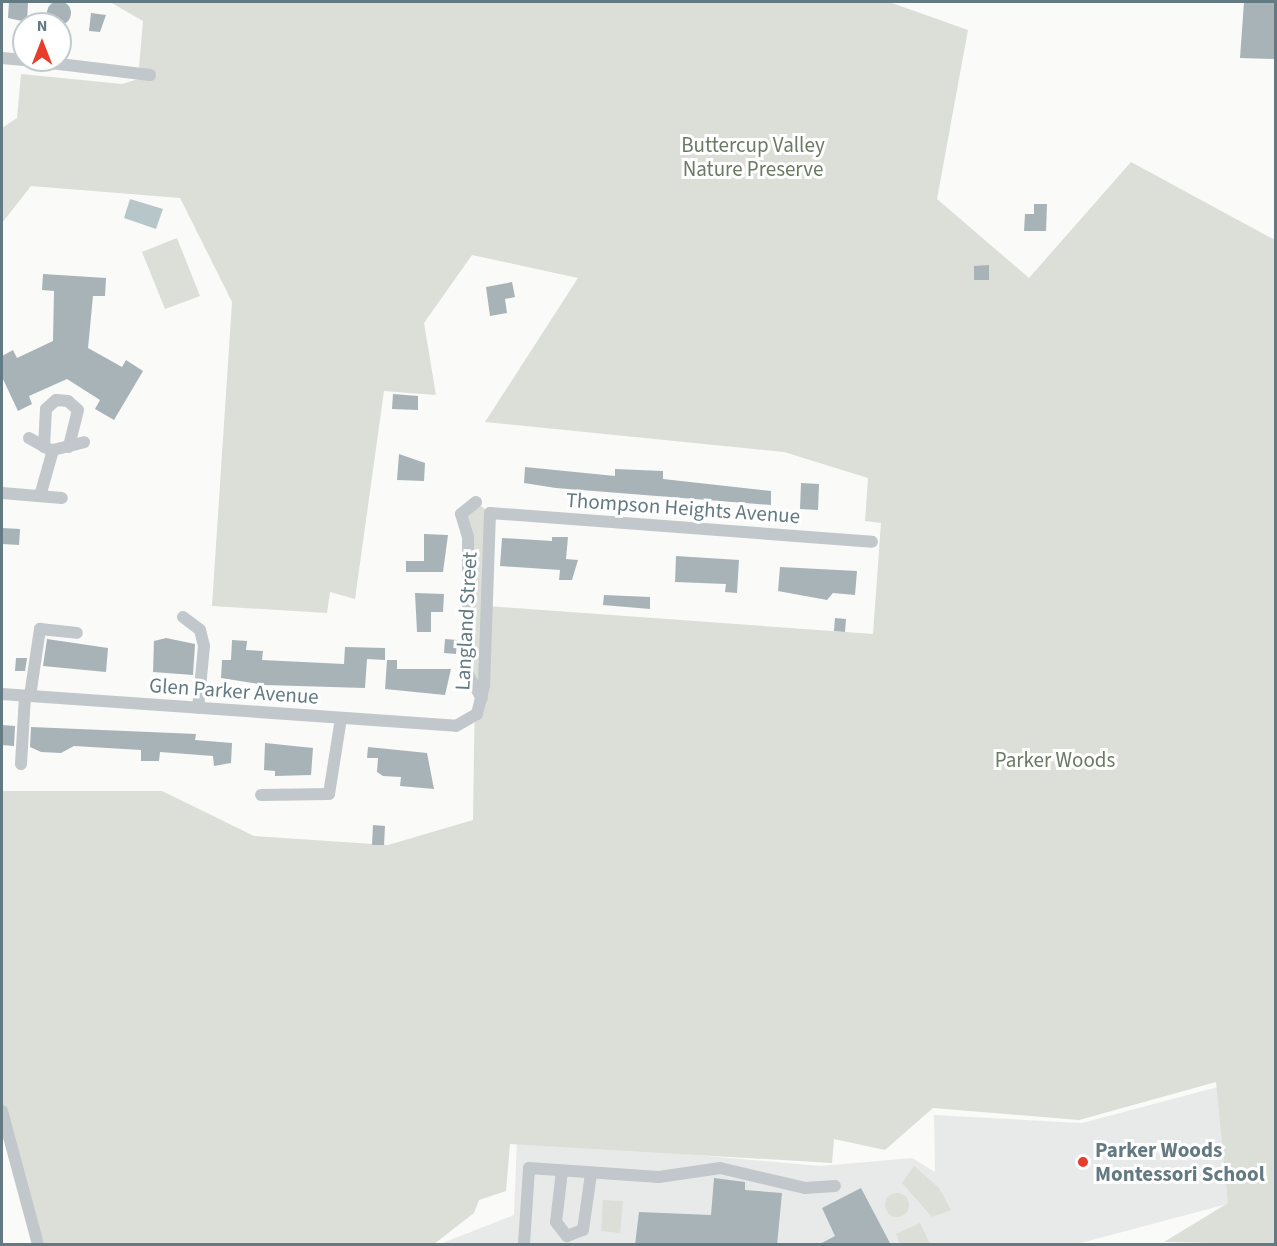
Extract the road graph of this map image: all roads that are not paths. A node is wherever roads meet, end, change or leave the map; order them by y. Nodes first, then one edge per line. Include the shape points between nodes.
1 (72, 66) edge
2 (150, 75) dead end
3 (29, 438) dead end
4 (84, 442) dead end
5 (69, 447) junction
6 (48, 448) junction
7 (2, 493) edge
8 (40, 496) junction
9 (62, 498) dead end
10 (476, 502) dead end
11 (490, 513) joint
12 (872, 542) dead end
13 (183, 617) dead end
14 (77, 633) dead end
15 (2, 694) edge
16 (27, 696) junction
17 (482, 698) junction
18 (198, 708) junction
19 (341, 718) junction
20 (464, 724) joint
21 (21, 764) dead end
22 (261, 795) dead end
23 (2, 1111) edge
24 (562, 1171) junction
25 (591, 1173) junction
26 (835, 1186) dead end
27 (38, 1245) edge
28 (524, 1245) edge

1 - 2 street
3 - 6 street
4 - 5 street
5 - 6 street
5 - 6 street via 78,410 68,401 56,400 46,409
6 - 8 street
7 - 8 street
8 - 9 street
10 - 17 street via 461,514 468,537 468,675
11 - 12 street, Thompson Heights Avenue
11 - 17 street, Langland Street
13 - 18 street via 200,630 204,646
14 - 16 street via 40,629
15 - 16 street, Glen Parker Avenue
16 - 18 street, Glen Parker Avenue
16 - 21 street
17 - 20 street, Langland Street via 477,714
18 - 19 street, Glen Parker Avenue
19 - 20 street, Glen Parker Avenue
19 - 22 street via 329,794
23 - 27 street
24 - 25 street
24 - 25 street via 556,1222 567,1236 578,1236 587,1220
24 - 28 street via 529,1168
25 - 26 street via 659,1177 720,1168 805,1188

